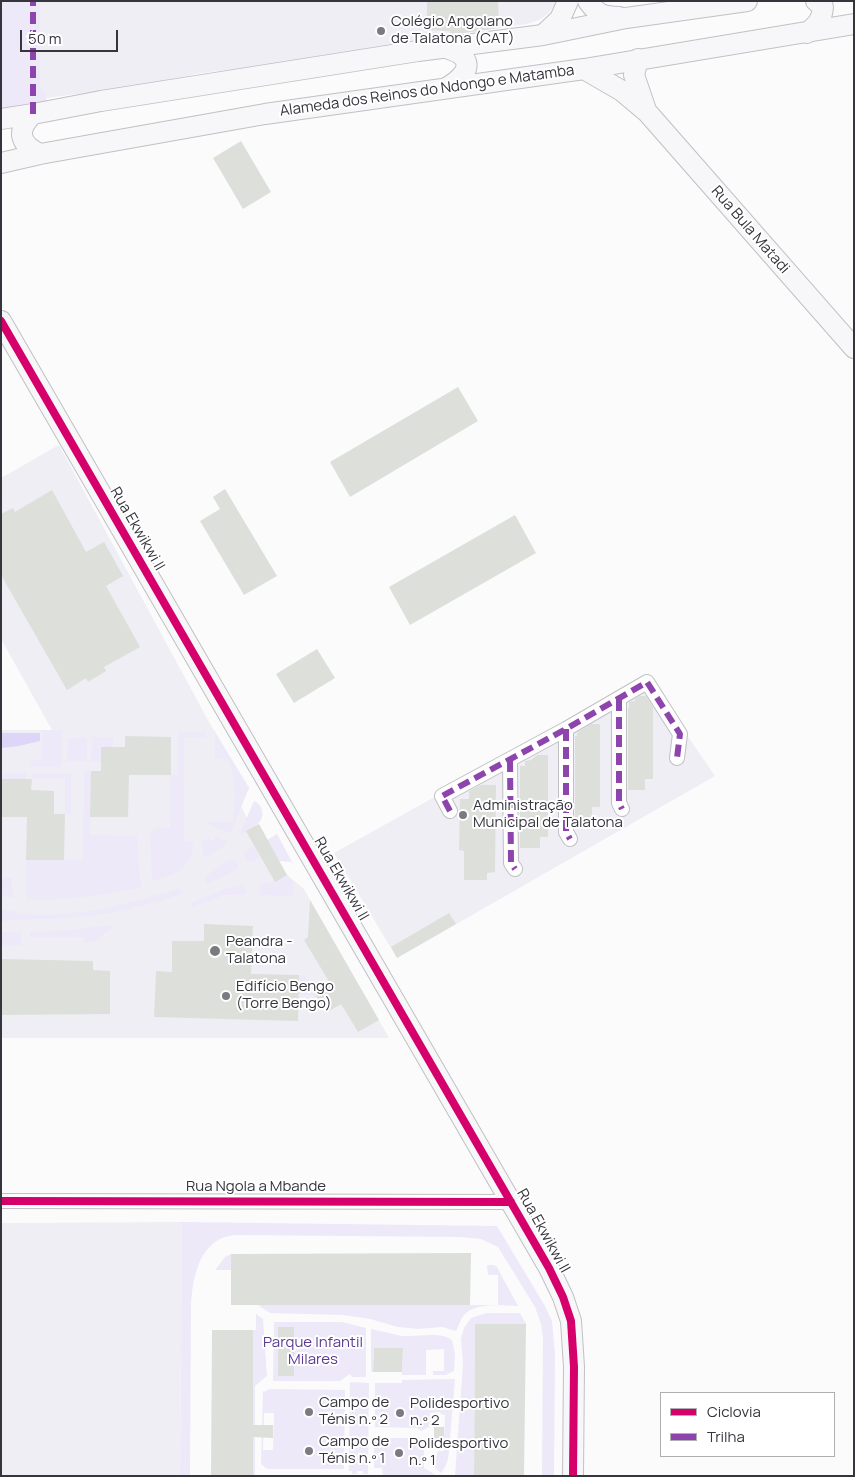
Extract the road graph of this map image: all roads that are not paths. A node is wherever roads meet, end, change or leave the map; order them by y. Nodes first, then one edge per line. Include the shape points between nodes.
1 (568, 1) edge
2 (588, 1) edge
3 (747, 1) edge
4 (816, 1) edge
5 (626, 18) junction
6 (854, 24) edge
7 (806, 33) junction
8 (542, 35) junction
9 (445, 48) junction
10 (638, 59) junction
11 (584, 68) junction
12 (446, 88) junction
13 (647, 112) junction
14 (33, 114) junction
15 (1, 118) edge
16 (40, 154) junction
17 (1, 163) edge
18 (1, 321) edge
19 (854, 348) edge
20 (619, 699) junction
21 (566, 729) junction
22 (677, 758) dead end
23 (510, 760) junction
24 (622, 809) dead end
25 (450, 811) dead end
26 (570, 838) dead end
27 (515, 869) dead end
28 (1, 1201) edge
29 (512, 1202) junction
30 (573, 1476) edge

1 - 8 street via 560,19
2 - 5 street via 603,16
3 - 5 street
4 - 7 street via 823,7 822,14 818,24
5 - 8 street
6 - 7 street, Alameda dos Reinos do Ndongo e Matamba
7 - 10 street, Alameda dos Reinos do Ndongo e Matamba
8 - 9 street
9 - 12 street via 461,55 466,66 460,80
9 - 14 street
10 - 11 street, Alameda dos Reinos do Ndongo e Matamba
10 - 13 street, Rua Bula Matadi via 634,75
11 - 12 street, Alameda dos Reinos do Ndongo e Matamba
11 - 13 street, Rua Bula Matadi via 609,82
12 - 16 street, Alameda dos Reinos do Ndongo e Matamba via 265,114
13 - 19 street, Rua Bula Matadi
14 - 15 street
14 - 16 street via 25,122 21,136 31,150
16 - 17 street, Alameda dos Reinos do Ndongo e Matamba
18 - 29 street, Rua Ekwikwi II
20 - 21 street
20 - 22 street via 647,682 680,734
20 - 24 street via 619,803
21 - 23 street
21 - 26 street via 566,832
23 - 25 street via 442,796
23 - 27 street via 511,863
28 - 29 street, Rua Ngola a Mbande
29 - 30 street, Rua Ekwikwi II via 563,1296 570,1321 574,1367

